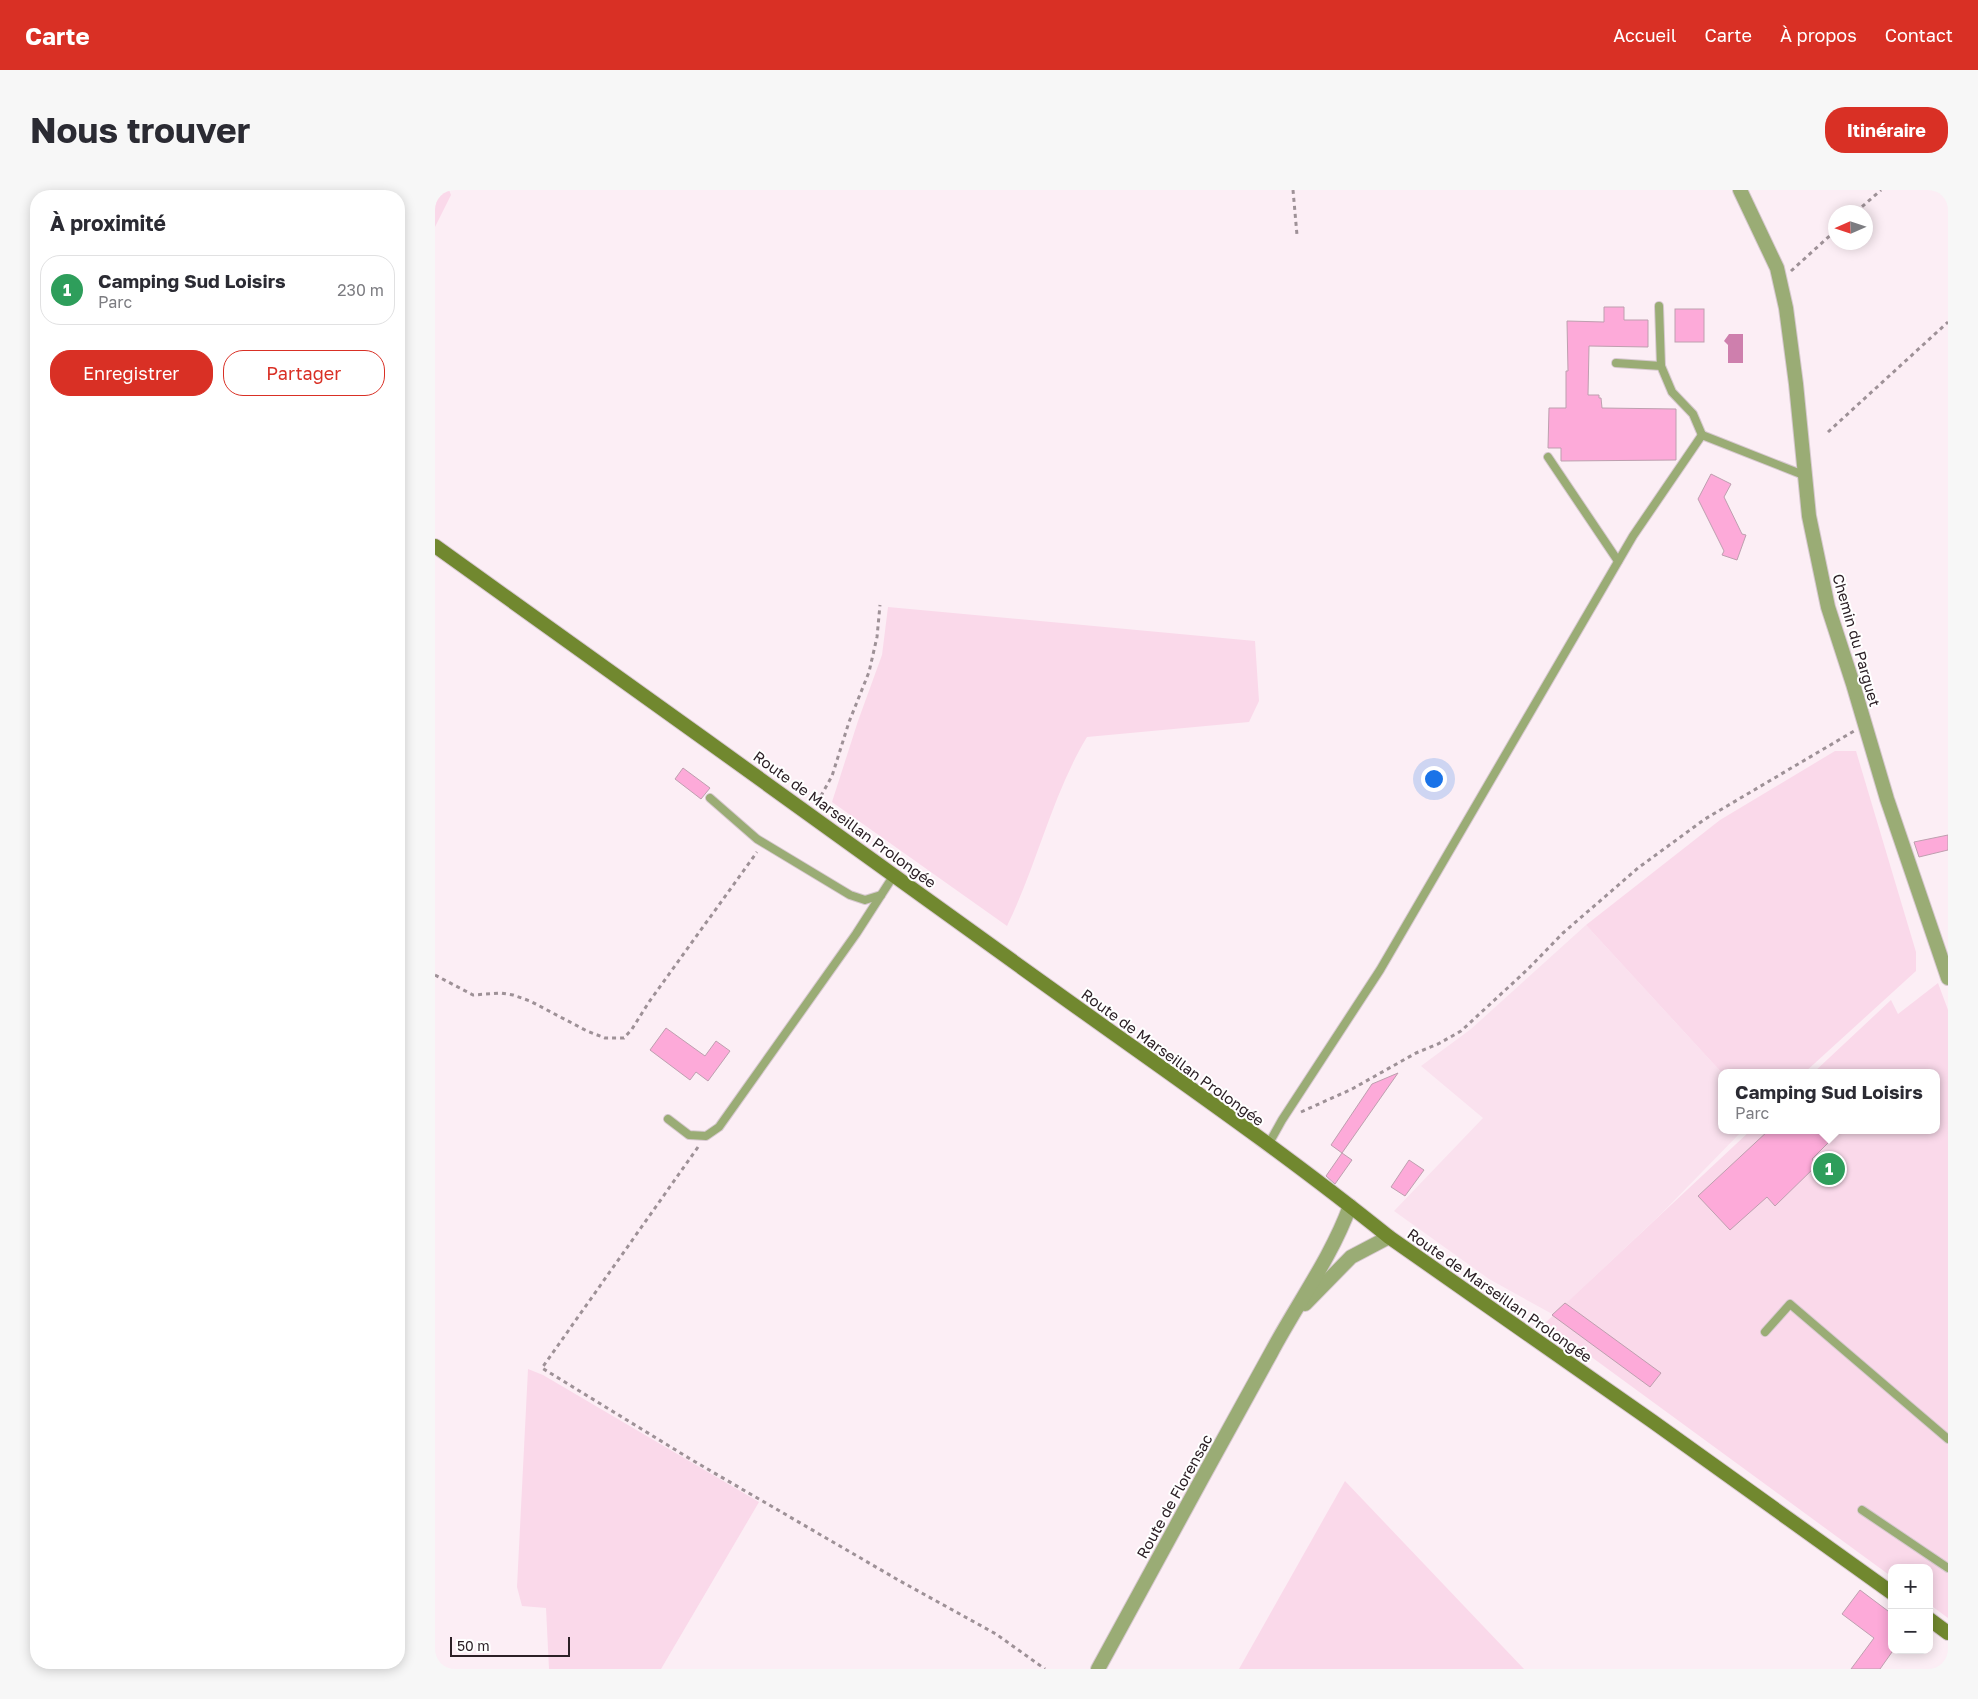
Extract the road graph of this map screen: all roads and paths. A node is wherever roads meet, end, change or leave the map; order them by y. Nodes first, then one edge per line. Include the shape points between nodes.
1 (1293, 190) edge
2 (1740, 190) edge
3 (1881, 190) edge
4 (1864, 205) edge
5 (1297, 235) dead end
6 (1828, 237) edge
7 (1780, 281) junction
8 (1659, 306) dead end
9 (1948, 322) edge
10 (1616, 363) dead end
11 (1661, 366) junction
12 (1827, 432) dead end
13 (1703, 435) junction
14 (1548, 457) dead end
15 (1806, 476) junction
16 (435, 546) edge
17 (1618, 561) junction
18 (880, 604) dead end
19 (1865, 724) junction
20 (710, 798) dead end
21 (811, 815) junction
22 (770, 846) junction
23 (894, 875) junction
24 (881, 895) junction
25 (435, 975) edge
26 (1948, 978) edge
27 (668, 1119) dead end
28 (1282, 1120) junction
29 (706, 1136) junction
30 (1268, 1145) junction
31 (1350, 1206) junction
32 (1389, 1237) junction
33 (1765, 1332) dead end
34 (1279, 1338) junction
35 (1948, 1439) edge
36 (1862, 1510) dead end
37 (1948, 1568) edge
38 (1888, 1590) edge
39 (1933, 1622) edge
40 (1948, 1633) edge
41 (1045, 1669) edge
42 (1098, 1669) edge

1 - 5 path
2 - 7 street, Chemin du Parguet
3 - 4 path
6 - 7 path
7 - 15 street, Chemin du Parguet via 1787,308
8 - 11 lane
9 - 12 path
10 - 11 lane
11 - 13 lane via 1671,392 1693,414
13 - 15 lane
13 - 17 lane
14 - 17 lane
15 - 19 street, Chemin du Parguet via 1809,516 1828,607
16 - 21 main road, Route de Marseillan Prolongée
17 - 28 lane via 1379,970
18 - 21 path via 869,672 832,776
19 - 26 street, Chemin du Parguet
19 - 28 path via 1705,820 1638,868 1563,932 1461,1031 1352,1089
20 - 22 lane via 757,839
21 - 23 main road, Route de Marseillan Prolongée
22 - 24 lane via 850,895 865,900
22 - 25 path via 762,846 749,861 624,1038 605,1038 513,995 473,995
23 - 24 lane
23 - 30 main road, Route de Marseillan Prolongée
24 - 29 lane via 719,1126
27 - 29 lane via 689,1134
28 - 30 lane
29 - 41 path via 542,1368 708,1469 996,1634
30 - 31 main road, Route de Marseillan Prolongée
31 - 32 main road, Route de Marseillan Prolongée
31 - 34 street, Route de Florensac via 1343,1226
32 - 34 street, Route de Florensac via 1351,1257 1300,1309
32 - 38 main road, Route de Marseillan Prolongée
33 - 35 lane via 1789,1304
34 - 42 street, Route de Florensac
36 - 37 lane
39 - 40 main road

